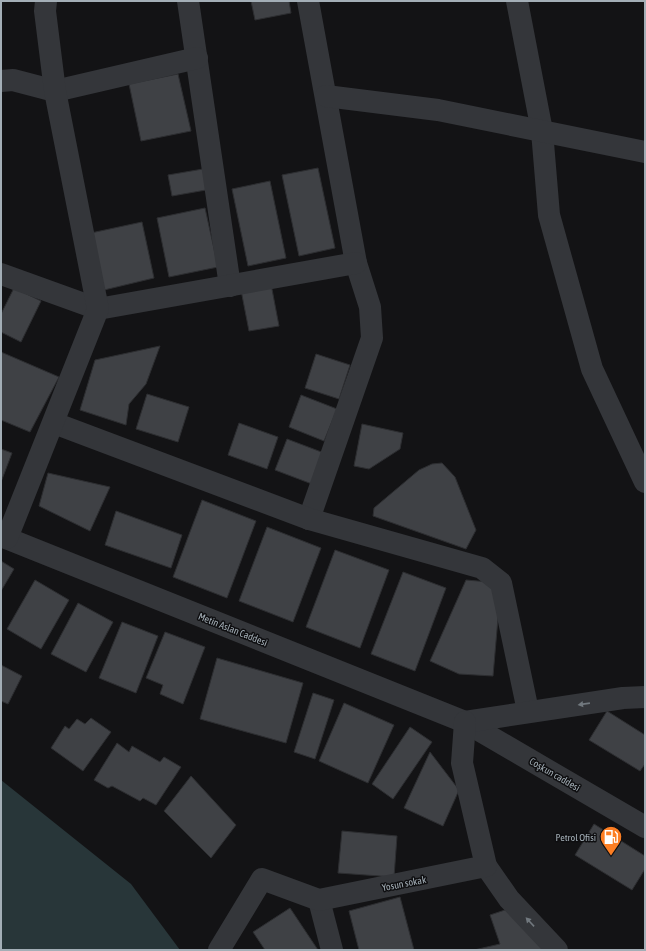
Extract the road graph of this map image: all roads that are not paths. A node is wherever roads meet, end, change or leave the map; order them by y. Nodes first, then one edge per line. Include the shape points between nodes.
1 (46, 1) edge
2 (188, 1) edge
3 (308, 1) edge
4 (518, 1) edge
5 (196, 58) junction
6 (1, 81) edge
7 (55, 91) junction
8 (326, 96) junction
9 (542, 131) junction
10 (645, 152) edge
11 (356, 263) junction
12 (1, 274) edge
13 (230, 286) junction
14 (98, 309) junction
15 (54, 423) junction
16 (645, 482) edge
17 (309, 519) junction
18 (4, 537) edge
19 (645, 697) edge
20 (528, 711) junction
21 (465, 722) junction
22 (645, 826) edge
23 (486, 866) junction
24 (319, 900) junction
25 (219, 950) edge
26 (332, 950) edge
27 (557, 950) edge

1 - 7 street
2 - 5 street
3 - 8 street
4 - 9 street
5 - 7 street
5 - 13 street
6 - 7 street via 13,80
7 - 14 street
8 - 9 street via 438,110
8 - 11 street
9 - 10 street
9 - 16 street via 549,215 592,368
11 - 13 street
11 - 17 street via 370,308 372,338
12 - 14 street
13 - 14 street
14 - 15 street
15 - 17 street
15 - 18 street
17 - 20 street via 482,568 500,583
18 - 21 street, Metin Aslan Caddesi
19 -> 20 street
20 - 21 street
21 - 22 street, Coşkun caddesi
21 - 23 street via 462,763
23 - 24 street, Yosun sokak
27 -> 23 street via 509,899
24 - 25 street via 262,879
24 - 26 street

